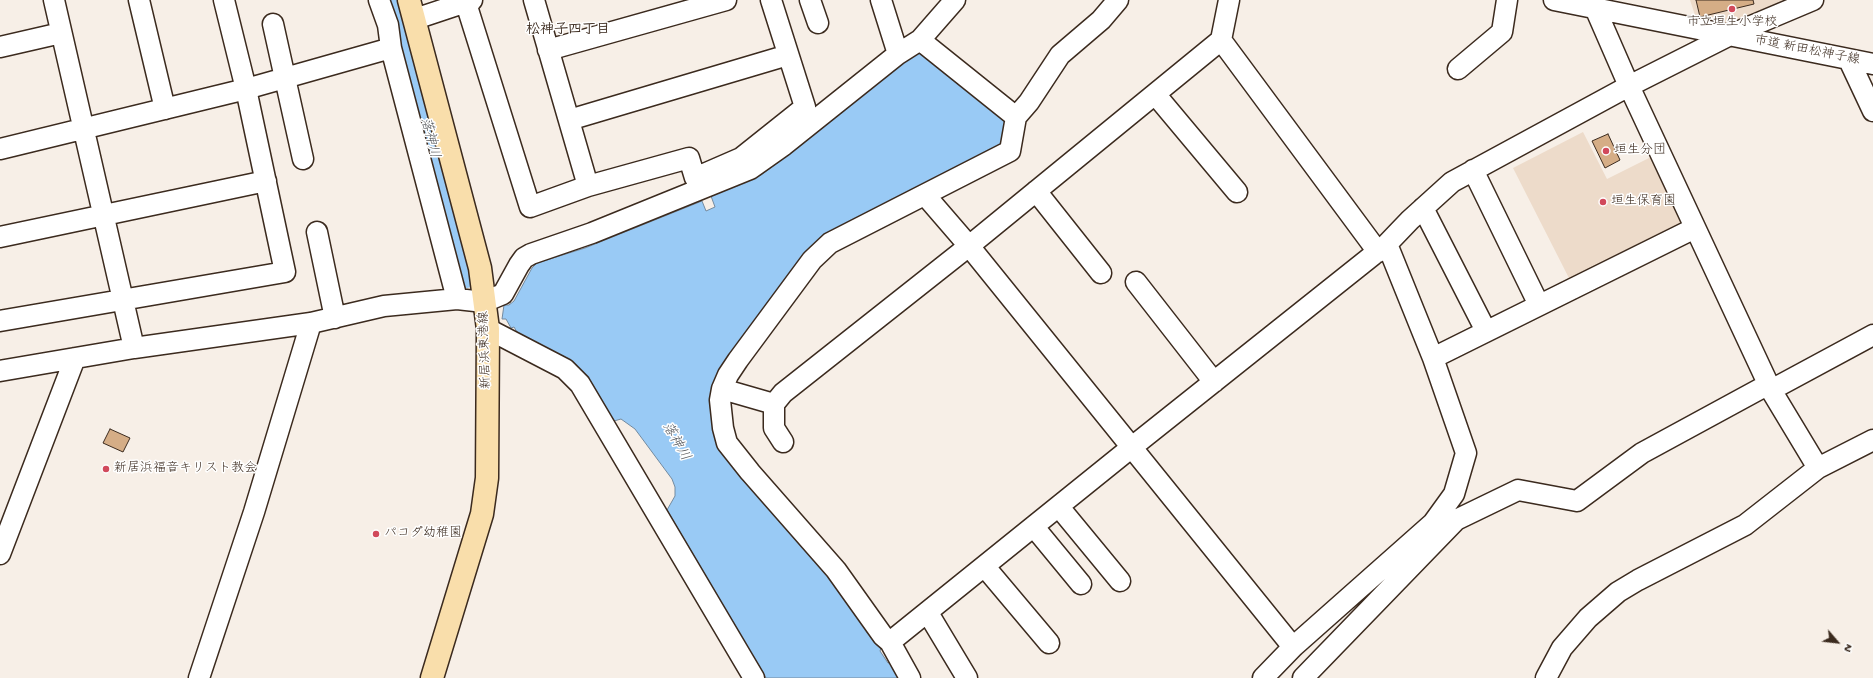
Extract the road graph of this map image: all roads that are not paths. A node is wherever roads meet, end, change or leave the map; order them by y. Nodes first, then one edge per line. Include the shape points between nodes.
1 (54, 0) edge
2 (139, 0) edge
3 (224, 0) edge
4 (379, 0) edge
5 (534, 0) edge
6 (726, 0) edge
7 (771, 0) edge
8 (810, 0) edge
9 (881, 0) edge
10 (955, 0) edge
11 (1118, 0) edge
12 (1229, 0) edge
13 (1507, 0) edge
14 (1554, 0) edge
15 (1813, 0) edge
16 (468, 1) edge
17 (1590, 5) edge
18 (412, 9) edge
19 (818, 23) dead end
20 (273, 24) dead end
21 (61, 33) junction
22 (1730, 35) junction
23 (920, 40) junction
24 (1221, 40) junction
25 (0, 47) edge
26 (391, 48) junction
27 (548, 50) junction
28 (898, 54) junction
29 (788, 55) junction
30 (1849, 60) junction
31 (1873, 64) edge
32 (1458, 69) dead end
33 (286, 78) junction
34 (1629, 86) junction
35 (246, 89) junction
36 (1155, 94) junction
37 (166, 109) junction
38 (1873, 111) edge
39 (1016, 117) junction
40 (569, 120) junction
41 (84, 129) junction
42 (0, 149) edge
43 (303, 159) dead end
44 (1473, 170) junction
45 (266, 181) junction
46 (588, 186) junction
47 (1036, 192) junction
48 (1237, 192) dead end
49 (925, 195) junction
50 (1423, 208) junction
51 (103, 215) junction
52 (1695, 228) junction
53 (317, 232) dead end
54 (0, 237) edge
55 (969, 246) junction
56 (1383, 248) junction
57 (1101, 273) dead end
58 (1136, 282) dead end
59 (457, 299) junction
60 (123, 300) junction
61 (484, 302) junction
62 (1539, 305) junction
63 (335, 318) junction
64 (0, 321) edge
65 (312, 323) junction
66 (488, 329) junction
67 (1486, 331) junction
68 (1873, 335) edge
69 (134, 348) junction
70 (75, 358) junction
71 (1433, 358) junction
72 (1, 366) edge
73 (1214, 382) junction
74 (1770, 387) junction
75 (722, 389) junction
76 (774, 404) junction
77 (1873, 440) edge
78 (783, 442) dead end
79 (1132, 447) junction
80 (1818, 468) junction
81 (1058, 507) junction
82 (1034, 527) junction
83 (0, 554) edge
84 (985, 567) junction
85 (1120, 581) dead end
86 (1081, 584) dead end
87 (928, 613) junction
88 (890, 642) junction
89 (1049, 643) dead end
90 (1293, 647) junction
91 (199, 678) edge
92 (432, 678) edge
93 (754, 678) edge
94 (910, 678) edge
95 (967, 678) edge
96 (1263, 678) edge
97 (1303, 678) edge
98 (1546, 678) edge

1 - 21 street
2 - 37 street
3 - 35 street
4 - 26 street via 388,25
5 - 27 street
6 - 27 street
7 - 29 street
8 - 19 street
9 - 28 street
10 - 23 street
11 - 39 street via 1101,20 1060,54 1029,102
12 - 24 street
13 - 32 street via 1502,32
14 - 17 street, 市道 新田松神子線
15 - 22 street
16 - 18 street
16 - 46 street via 530,207
17 - 22 street, 市道 新田松神子線
17 - 34 street
18 - 61 main road, 新居浜東港線 via 480,268
20 - 33 street
21 - 25 street
21 - 41 street
22 - 30 street, 市道 新田松神子線
22 - 34 street
23 - 28 street
23 - 39 street
24 - 36 street
24 - 56 street
26 - 33 street
26 - 59 street
27 - 40 street
28 - 61 street via 784,145 750,168 592,233 531,254 519,265 503,294
29 - 40 street
29 - 46 street via 805,108 741,158 695,178 689,158
30 - 31 street, 市道 新田松神子線
30 - 38 street
33 - 35 street
33 - 43 street
34 - 44 street
34 - 52 street
35 - 37 street
35 - 45 street
36 - 47 street
36 - 48 street
37 - 41 street
39 - 49 street via 1010,151
40 - 46 street
41 - 42 street
41 - 51 street
44 - 50 street via 1452,182
44 - 62 street
45 - 51 street
45 - 60 street via 285,272
47 - 55 street
47 - 57 street
49 - 55 street
49 - 75 street via 830,243 812,260 738,360
50 - 56 street
50 - 67 street
51 - 54 street
51 - 60 street
52 - 62 street
52 - 74 street
53 - 63 street
55 - 76 street via 783,393
55 - 79 street
56 - 71 street
56 - 73 street
58 - 73 street
59 - 61 street
59 - 63 street via 384,306
60 - 64 street
60 - 69 street
61 - 66 main road, 新居浜東港線
62 - 67 street
63 - 65 street
65 - 69 street
65 - 91 street via 254,512
66 - 92 main road, 新居浜東港線 via 487,478 482,514
66 - 93 street via 565,369 580,384
67 - 71 street
68 - 74 street
69 - 70 street
70 - 72 street
70 - 83 street
71 - 90 street via 1466,453 1454,494 1433,523
73 - 79 street
74 - 80 street
74 - 97 street via 1642,453 1577,501 1518,490 1456,520
75 - 76 street
75 - 88 street via 720,400 727,443 836,570
76 - 78 street via 774,428
77 - 80 street
79 - 81 street
79 - 90 street
80 - 98 street via 1745,526 1618,592 1588,618 1562,648
81 - 82 street
81 - 85 street
82 - 84 street
82 - 86 street
84 - 87 street
84 - 89 street
87 - 88 street
87 - 95 street
88 - 94 street
90 - 96 street

